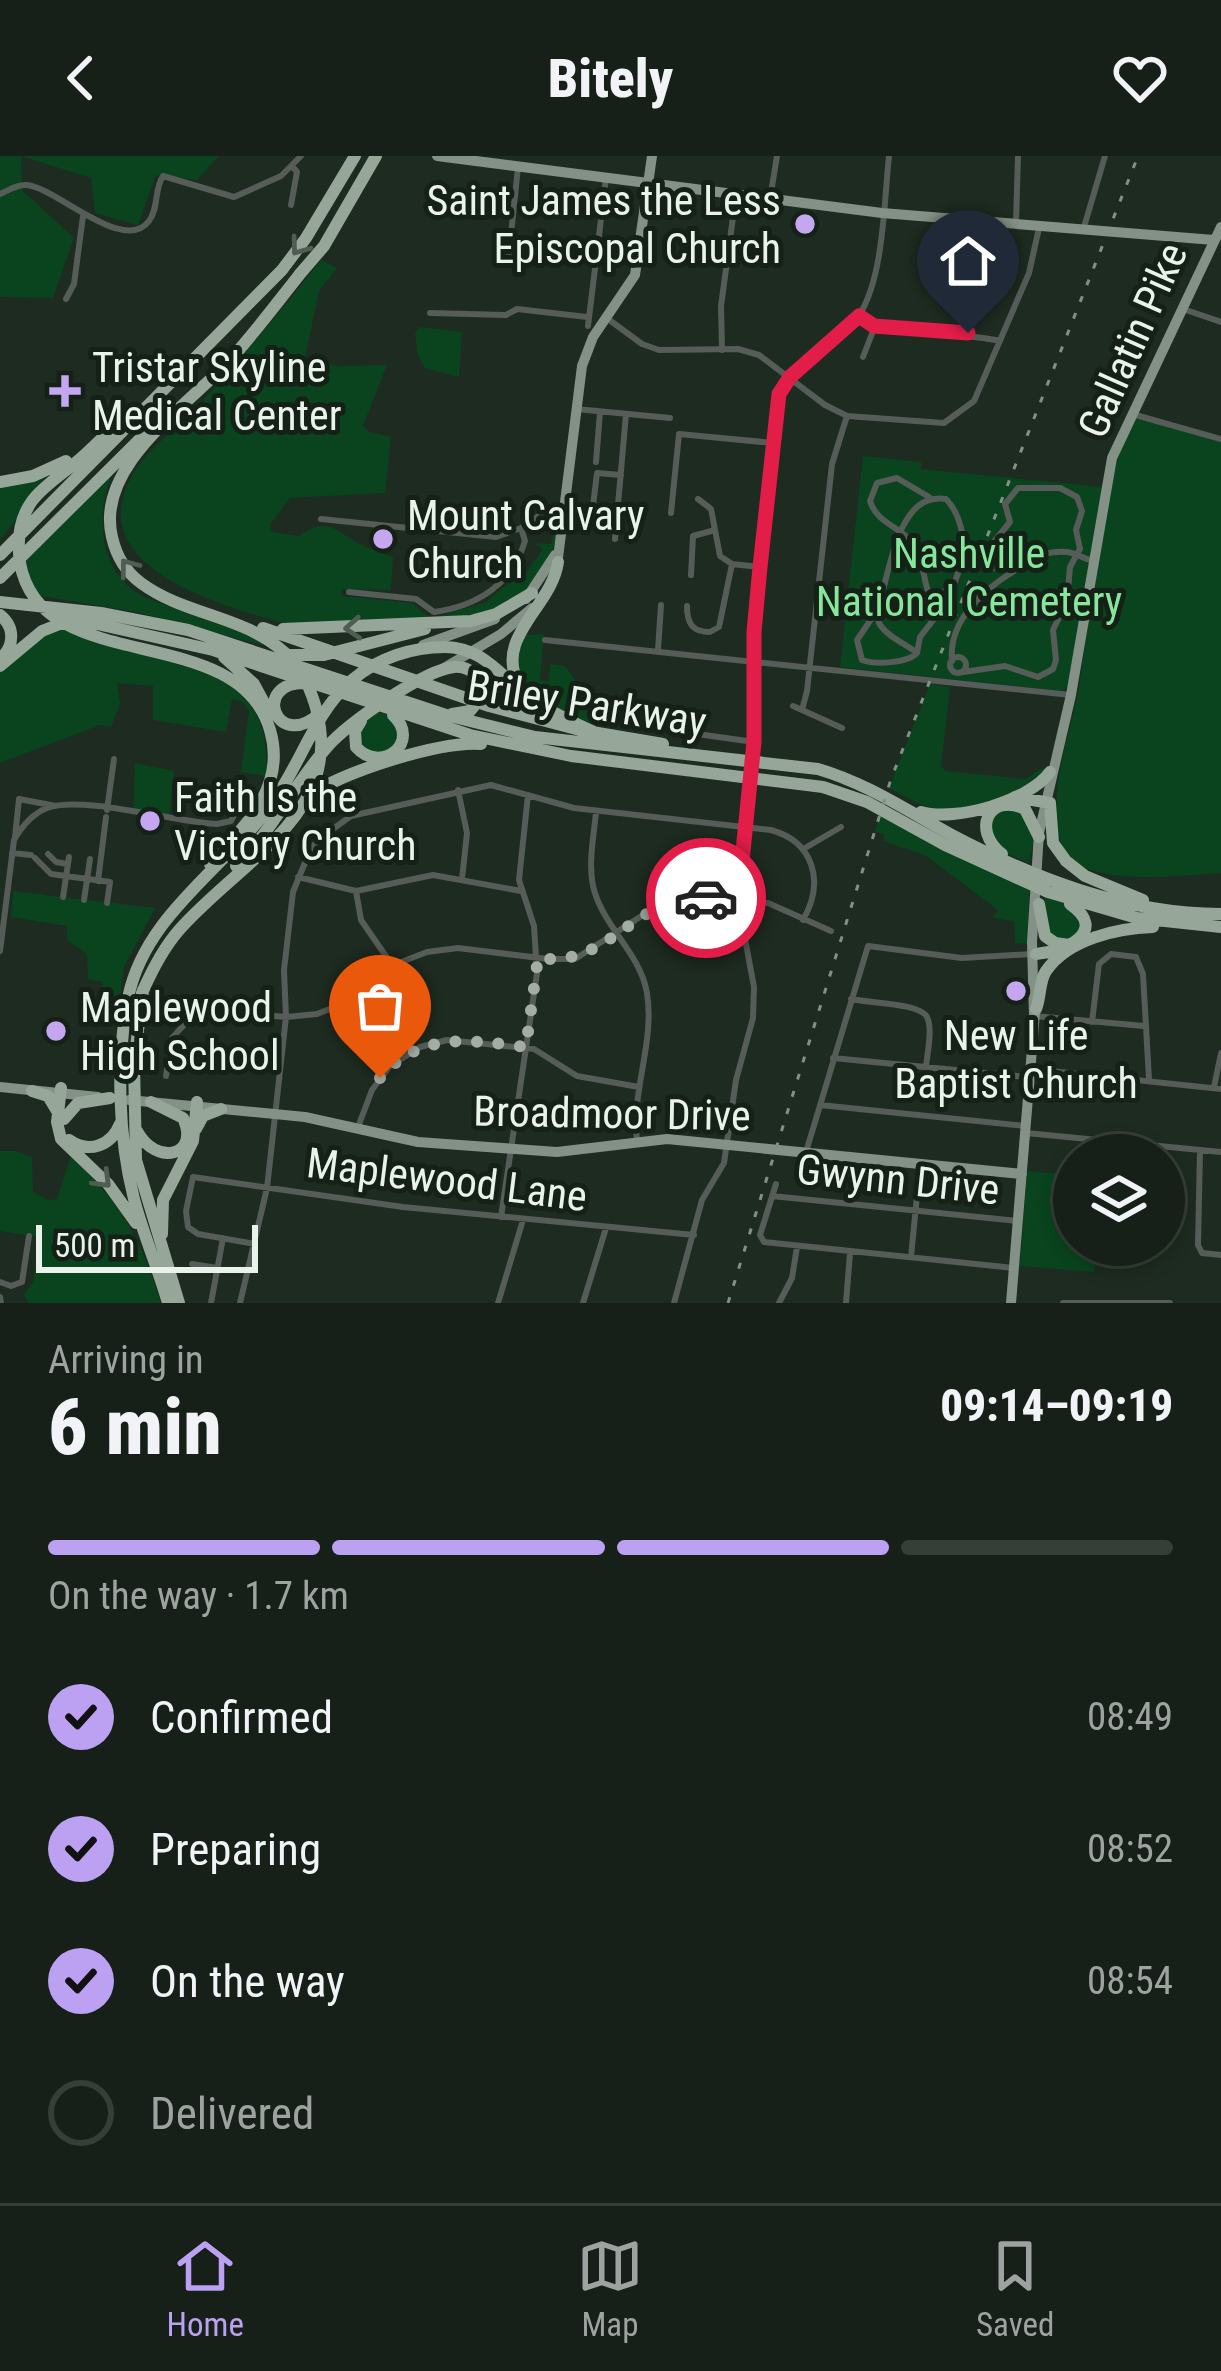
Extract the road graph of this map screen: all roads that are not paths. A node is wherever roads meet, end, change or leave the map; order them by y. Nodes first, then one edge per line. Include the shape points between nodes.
1 (301, 156) edge
2 (356, 156) edge
3 (376, 156) edge
4 (437, 156) edge
5 (652, 156) edge
6 (777, 156) edge
7 (889, 156) edge
8 (1018, 156) edge
9 (1105, 156) edge
10 (292, 166) junction
11 (518, 166) junction
12 (606, 178) junction
13 (649, 184) junction
14 (0, 194) edge
15 (736, 195) junction
16 (770, 200) junction
17 (291, 205) dead end
18 (882, 213) junction
19 (83, 216) junction
20 (1016, 226) junction
21 (1221, 227) edge
22 (1039, 228) junction
23 (1083, 231) junction
24 (1194, 238) junction
25 (1217, 240) edge
26 (1206, 254) junction
27 (508, 263) dead end
28 (304, 269) junction
29 (66, 299) dead end
30 (1179, 308) junction
31 (430, 313) dead end
32 (859, 316) junction
33 (608, 319) junction
34 (1221, 322) edge
35 (874, 326) junction
36 (228, 327) junction
37 (1000, 341) junction
38 (722, 350) junction
39 (863, 357) dead end
40 (790, 377) junction
41 (133, 409) junction
42 (576, 409) junction
43 (600, 412) junction
44 (626, 414) junction
45 (1130, 414) junction
46 (847, 416) junction
47 (670, 418) dead end
48 (1221, 440) edge
49 (773, 443) junction
50 (596, 461) dead end
51 (621, 475) junction
52 (0, 482) edge
53 (929, 496) dead end
54 (698, 499) dead end
55 (565, 511) junction
56 (671, 513) dead end
57 (592, 514) junction
58 (615, 516) junction
59 (321, 519) dead end
60 (521, 528) junction
61 (563, 529) junction
62 (715, 530) junction
63 (901, 532) junction
64 (615, 539) dead end
65 (0, 551) edge
66 (1078, 552) junction
67 (1095, 556) junction
68 (963, 560) junction
69 (558, 562) junction
70 (732, 563) junction
71 (760, 567) junction
72 (1019, 567) junction
73 (985, 568) junction
74 (691, 575) dead end
75 (349, 592) dead end
76 (532, 593) junction
77 (0, 596) edge
78 (931, 601) junction
79 (661, 605) dead end
80 (687, 606) dead end
81 (878, 610) junction
82 (99, 618) junction
83 (455, 622) junction
84 (256, 629) junction
85 (204, 634) junction
86 (545, 640) dead end
87 (213, 650) junction
88 (658, 650) junction
89 (917, 652) junction
90 (387, 658) junction
91 (756, 661) junction
92 (0, 663) edge
93 (810, 668) junction
94 (431, 675) junction
95 (331, 685) junction
96 (1053, 693) junction
97 (527, 695) junction
98 (1071, 695) junction
99 (374, 708) junction
100 (1066, 709) junction
101 (433, 711) junction
102 (392, 712) junction
103 (842, 728) dead end
104 (676, 731) dead end
105 (593, 732) junction
106 (754, 742) junction
107 (1060, 742) junction
108 (571, 756) junction
109 (742, 756) junction
110 (114, 759) dead end
111 (1051, 772) junction
112 (458, 790) junction
113 (528, 795) junction
114 (1015, 797) junction
115 (1047, 802) junction
116 (903, 805) junction
117 (56, 806) junction
118 (269, 808) junction
119 (237, 809) dead end
120 (596, 811) junction
121 (107, 813) junction
122 (745, 826) junction
123 (841, 826) dead end
124 (1039, 837) junction
125 (263, 838) junction
126 (14, 840) junction
127 (805, 848) junction
128 (12, 854) junction
129 (48, 854) dead end
130 (1040, 854) junction
131 (90, 860) dead end
132 (1012, 863) junction
133 (66, 876) junction
134 (298, 878) junction
135 (87, 879) junction
136 (462, 880) junction
137 (98, 881) junction
138 (356, 891) junction
139 (521, 891) junction
140 (1048, 892) junction
141 (63, 897) dead end
142 (84, 900) dead end
143 (738, 901) junction
144 (107, 903) dead end
145 (1036, 904) junction
146 (178, 905) junction
147 (1221, 914) edge
148 (803, 920) junction
149 (1190, 926) junction
150 (1221, 927) edge
151 (831, 931) dead end
152 (618, 933) junction
153 (1070, 948) junction
154 (0, 951) edge
155 (1035, 955) junction
156 (538, 958) junction
157 (392, 965) junction
158 (142, 993) junction
159 (851, 999) junction
160 (1035, 1012) junction
161 (286, 1017) junction
162 (1092, 1022) junction
163 (1145, 1026) junction
164 (526, 1047) junction
165 (1221, 1053) edge
166 (833, 1058) junction
167 (169, 1061) junction
168 (280, 1065) junction
169 (926, 1067) junction
170 (1031, 1074) junction
171 (166, 1076) dead end
172 (1148, 1079) junction
173 (128, 1083) junction
174 (0, 1084) edge
175 (638, 1087) junction
176 (1218, 1088) edge
177 (32, 1090) junction
178 (63, 1091) junction
179 (110, 1098) junction
180 (151, 1102) junction
181 (194, 1104) junction
182 (820, 1105) junction
183 (221, 1109) junction
184 (128, 1110) junction
185 (274, 1114) junction
186 (61, 1116) junction
187 (1026, 1129) junction
188 (357, 1130) junction
189 (191, 1132) junction
190 (638, 1141) junction
191 (728, 1144) junction
192 (510, 1149) junction
193 (1200, 1150) junction
194 (806, 1152) junction
195 (1221, 1152) edge
196 (920, 1164) junction
197 (1022, 1174) junction
198 (776, 1184) dead end
199 (267, 1188) junction
200 (772, 1196) junction
201 (916, 1211) junction
202 (501, 1217) junction
203 (523, 1220) junction
204 (1018, 1222) junction
205 (606, 1228) junction
206 (694, 1235) junction
207 (29, 1236) dead end
208 (223, 1238) junction
209 (255, 1244) junction
210 (797, 1246) junction
211 (150, 1250) junction
212 (850, 1251) junction
213 (1221, 1255) edge
214 (911, 1257) junction
215 (168, 1264) junction
216 (192, 1264) dead end
217 (217, 1268) junction
218 (1014, 1268) junction
219 (0, 1284) edge
220 (1121, 1302) edge
221 (168, 1303) edge
222 (179, 1303) edge
223 (211, 1303) edge
224 (240, 1303) edge
225 (497, 1303) edge
226 (583, 1303) edge
227 (674, 1303) edge
228 (779, 1303) edge
229 (846, 1303) edge
230 (1011, 1303) edge
231 (1063, 1303) edge
232 (1108, 1303) edge
233 (1170, 1303) edge

1 - 10 street
2 -> 36 highway via 307,238
3 - 28 highway
4 - 11 main road
5 - 13 main road
6 - 16 street
7 - 18 street
8 - 20 street
9 - 23 street
10 - 17 street
10 - 19 street via 234,197 163,176 151,218 138,230
11 - 12 main road
11 - 27 street
12 - 13 main road
12 - 31 street via 587,321 517,309
13 - 15 main road
13 - 33 main road via 635,275
14 - 19 street via 30,185
15 - 16 main road
15 - 38 street
16 - 18 main road
18 - 20 main road
18 - 32 street
19 - 29 street
20 - 22 main road
21 - 25 main road, Gallatin Pike
22 - 23 main road
22 - 37 street
23 - 24 main road
24 - 25 main road
24 - 26 main road
25 - 26 main road, Gallatin Pike
26 - 30 main road, Gallatin Pike
28 - 77 highway via 13,566
84 -> 28 highway via 134,578 113,541 111,498 142,448 230,360
30 - 34 street
30 - 45 main road, Gallatin Pike
32 - 35 street
32 - 40 street
33 - 38 street via 659,350
33 - 42 main road via 582,366
35 - 37 street
35 - 39 street
36 - 41 highway
36 - 65 highway
37 - 46 street via 974,401 951,420
38 - 40 street via 759,355
40 - 46 street
40 - 49 street via 777,402
41 - 52 highway via 60,467
41 - 146 highway via 42,491 22,520 21,568 56,619 238,682 259,706 272,734 267,794
42 - 43 street
42 - 55 main road
43 - 44 street
43 - 50 street
44 - 47 street
44 - 51 street
45 - 48 street
45 - 67 main road, Gallatin Pike via 1112,458
46 - 93 street via 832,464
49 - 56 street via 679,434
49 - 71 street
51 - 57 street via 597,473
51 - 58 street
53 - 63 street via 897,478 877,483 872,509
54 - 62 street via 711,509
55 - 57 street
55 - 60 street via 539,513
55 - 61 main road
57 - 58 street
58 - 64 street
59 - 60 street via 489,537
60 - 75 street via 525,541 509,576 464,605 434,612 416,599
61 - 69 main road
61 - 76 main road
62 - 70 street via 720,556
62 - 74 street via 693,536
63 - 68 street via 917,506 946,499 958,513
63 - 78 street via 918,551
63 - 81 street
66 - 67 street
66 - 72 street
66 - 72 street via 1053,630 1051,672 952,670 960,620
66 - 73 street via 1077,497 1060,488 1018,488
67 - 98 main road, Gallatin Pike
68 - 73 street
68 - 78 street via 954,584
69 - 94 main road via 526,614
69 - 97 highway via 551,588 513,646 512,668
70 - 71 street
70 - 80 street via 719,627 694,629
71 - 91 street
72 - 73 street
76 - 83 highway via 496,614
76 - 90 main road via 503,616
77 - 82 highway, Briley Parkway
77 - 92 highway via 11,638
78 - 89 street via 941,611
79 - 88 street
81 - 89 street via 881,626
81 - 89 street via 856,640 862,660 905,661
82 - 85 highway, Briley Parkway
82 - 87 highway, Briley Parkway
82 - 92 highway via 54,625
83 -> 84 highway
83 - 85 highway via 316,656
84 - 105 highway
84 - 158 highway via 309,686 321,731 319,765 297,818 164,948
85 - 95 highway, Briley Parkway
86 - 88 street
87 - 95 highway, Briley Parkway
87 - 118 highway via 254,684 274,722 283,761
88 - 91 street
90 - 95 highway
90 - 97 highway via 452,647 485,659
91 - 93 street
91 - 106 street
93 - 96 street
93 - 103 street via 797,708
94 - 99 highway
94 - 101 highway via 465,668 482,690 468,712
95 - 95 highway via 310,722 279,719 274,702 282,688
95 - 99 highway, Briley Parkway
95 - 101 highway, Briley Parkway
95 - 118 highway
96 - 98 street
96 - 100 main road
97 - 105 highway
98 - 100 main road, Gallatin Pike
98 - 107 main road, Gallatin Pike
99 - 102 highway
99 - 102 highway via 354,741 373,759 394,754 403,740
99 - 125 highway via 329,744
100 - 107 main road, Gallatin Pike
101 - 109 highway, Briley Parkway via 536,737
102 - 108 highway, Briley Parkway
104 - 106 street
105 - 109 highway
106 - 122 street
107 - 111 main road, Gallatin Pike
107 - 115 main road, Gallatin Pike
108 - 125 highway via 451,743 318,789
108 - 140 highway, Briley Parkway via 823,787
109 - 116 highway via 818,769
110 - 121 street
111 - 114 highway
111 - 115 main road, Gallatin Pike
112 - 113 street via 491,785
112 - 134 street via 340,822 311,848
112 - 136 street via 467,833
113 - 120 street
113 - 139 street
114 - 115 highway
114 - 116 highway via 950,815
115 - 124 main road, Gallatin Pike
115 - 130 main road, Gallatin Pike
115 - 147 highway via 1053,843 1075,869 1152,903
116 - 132 highway
117 - 121 street
117 - 126 street via 30,819
117 - 126 street via 20,799
118 - 146 highway
119 - 121 street via 217,824
120 - 122 street
120 - 152 street via 592,884
121 - 137 street
122 - 127 street via 790,835
122 - 143 street
123 - 127 street
124 - 130 main road, Gallatin Pike
124 - 132 highway via 1021,806 992,812 986,837
125 - 158 highway via 175,927
126 - 128 street
127 - 148 street via 814,885
128 - 133 street
128 - 154 street
129 - 133 street via 68,860
130 - 145 main road, Gallatin Pike
131 - 135 street
132 - 147 highway via 1140,908
133 - 135 street
133 - 141 street
134 - 138 street
134 - 161 street
135 - 137 street
135 - 142 street
136 - 138 street via 424,876
136 - 139 street
137 - 144 street via 110,882
138 - 157 street via 361,920
139 - 156 street
140 - 149 highway, Briley Parkway
140 - 153 highway via 1083,914 1084,932
143 - 148 street via 778,906
143 - 152 street via 672,900
143 - 191 street via 754,1005
145 - 153 highway via 1045,936
145 - 155 main road, Gallatin Pike
146 - 173 highway via 131,986
148 - 151 street
149 - 150 highway, Briley Parkway
149 - 153 highway via 1125,927
152 - 156 street via 575,958
152 - 175 street via 647,998
153 - 155 highway
153 - 160 highway via 1044,975
155 - 159 street via 962,958 870,945
155 - 160 main road, Gallatin Pike
156 - 157 street via 457,948
156 - 164 street
157 - 161 street via 340,1005
158 - 173 highway
159 - 166 street
159 - 169 street via 923,1012
160 - 162 street
160 - 170 main road, Gallatin Pike
161 - 167 street via 192,1016 172,1038
161 - 168 street
162 - 163 street
162 - 163 street via 1099,964 1124,953 1142,967
163 - 172 street
164 - 175 street via 577,1076
164 - 188 street via 447,1040 420,1047 380,1078
164 - 192 street
165 - 176 street
166 - 169 street
166 - 182 street
167 - 168 street
167 - 171 street
168 - 185 street
169 - 170 street
170 - 172 street
170 - 187 main road, Gallatin Pike
172 - 176 street
173 - 184 highway
174 - 177 main road, Broadmoor Drive
174 - 178 main road, Broadmoor Drive
175 - 190 street
177 - 178 main road, Broadmoor Drive
177 - 186 highway via 52,1099
178 - 179 main road, Broadmoor Drive
178 - 181 main road, Broadmoor Drive
178 - 186 highway
179 - 180 main road, Broadmoor Drive
179 - 186 highway via 78,1103
180 - 181 main road, Broadmoor Drive
180 - 189 highway via 177,1112
181 - 183 main road, Broadmoor Drive
181 - 185 main road, Broadmoor Drive
181 - 189 highway
182 - 187 street
182 - 194 street
183 - 185 main road, Broadmoor Drive
183 - 189 highway
184 - 186 highway via 113,1136 83,1148 70,1140
184 - 189 highway via 155,1151 175,1153
184 - 211 highway via 129,1178
184 - 215 highway
185 - 188 main road, Broadmoor Drive
185 - 199 street
186 -> 211 highway via 63,1142 120,1198
187 - 193 street
187 - 197 main road, Gallatin Pike
188 - 192 main road, Broadmoor Drive
189 - 215 highway via 163,1203
190 - 191 main road, Broadmoor Drive
190 - 192 main road, Broadmoor Drive via 573,1152
191 - 194 main road, Broadmoor Drive
191 - 206 street
192 - 202 street
193 - 195 street
193 - 213 street via 1199,1251
194 - 196 main road, Broadmoor Drive
196 - 197 main road, Broadmoor Drive
196 - 201 street
197 - 204 main road, Gallatin Pike
198 - 200 street
199 - 202 street, Maplewood Lane
199 - 208 street, Maplewood Lane via 193,1177 188,1227
199 - 209 street
200 - 201 street, Gwynn Drive
200 - 210 street via 761,1239
201 - 204 street, Gwynn Drive
201 - 214 street
202 - 203 street, Maplewood Lane
203 - 205 street, Maplewood Lane
203 - 225 street
204 - 218 main road, Gallatin Pike
205 - 206 street, Maplewood Lane
205 - 226 street
206 - 227 street
207 - 219 street via 22,1282
208 - 209 street
208 - 217 street
209 - 224 street
210 - 212 street
210 - 228 street
211 - 221 highway
212 - 214 street
212 - 229 street
214 - 218 street
215 - 222 highway
216 - 217 street
217 - 223 street
218 - 230 main road, Gallatin Pike
220 - 232 street
220 - 233 street
231 - 232 street

